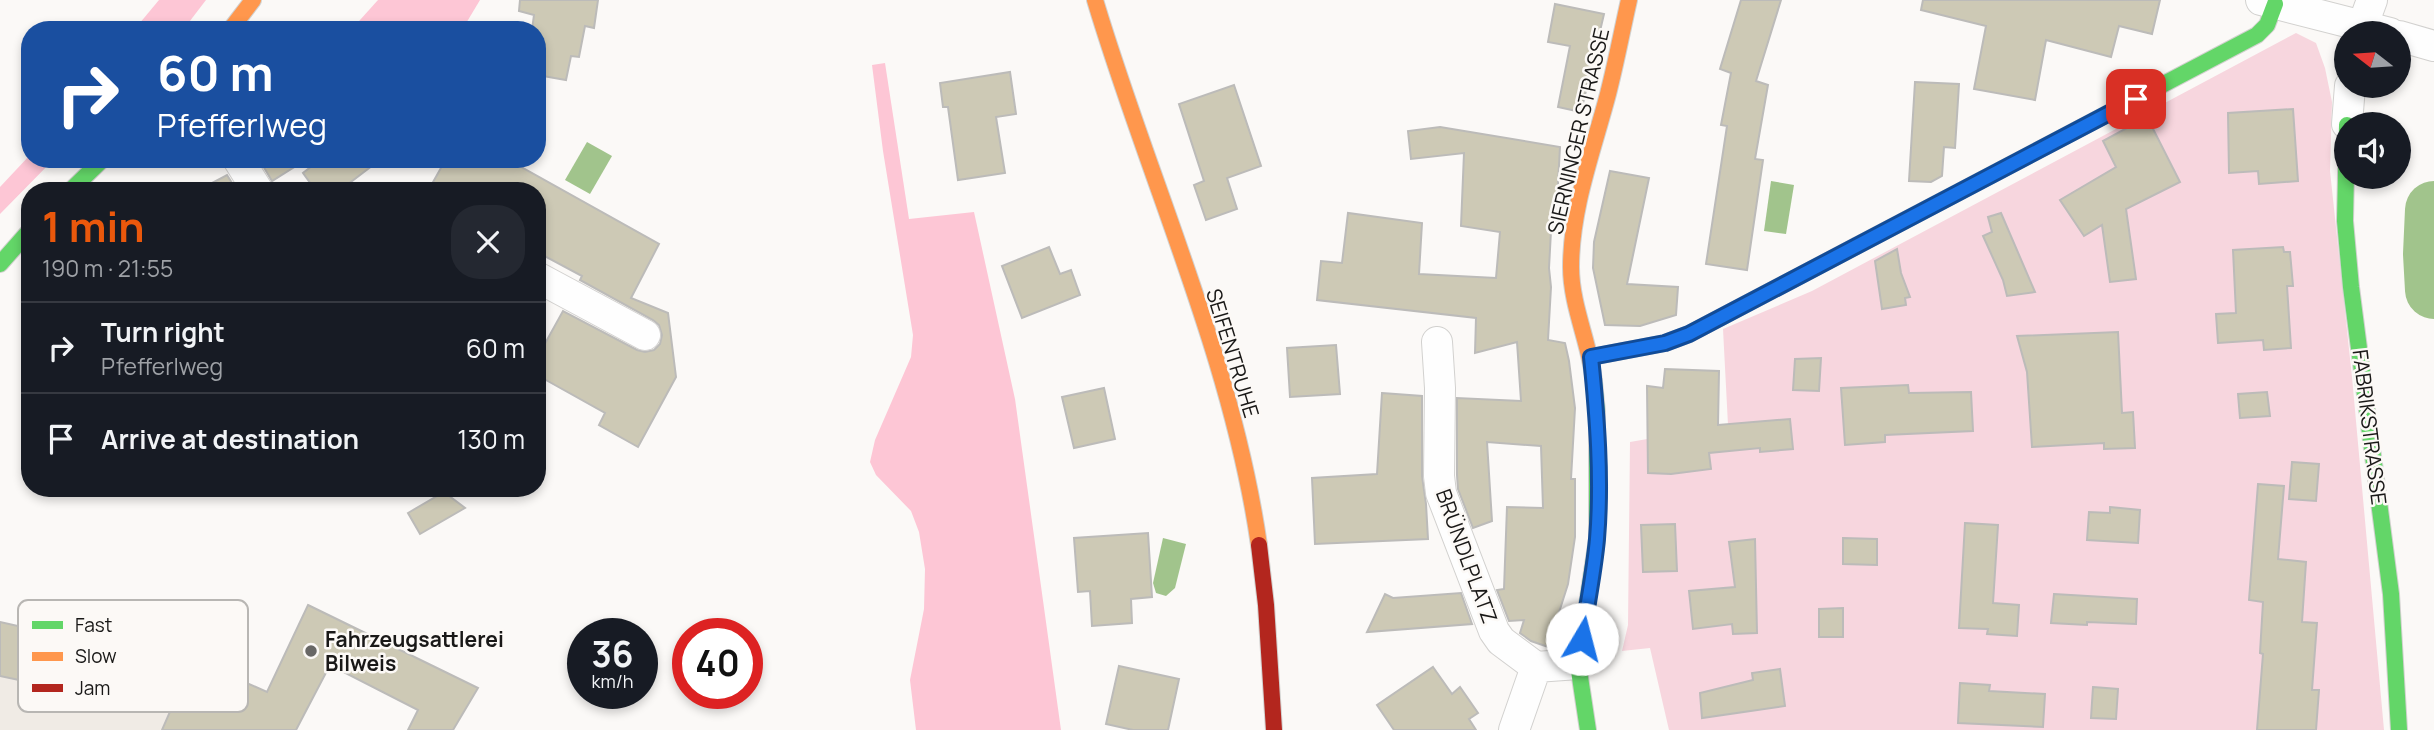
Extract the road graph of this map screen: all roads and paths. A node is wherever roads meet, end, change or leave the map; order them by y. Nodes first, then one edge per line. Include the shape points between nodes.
1 (253, 0) edge
2 (1095, 0) edge
3 (1629, 0) edge
4 (2268, 2) edge
5 (237, 21) edge
6 (2354, 21) edge
7 (2412, 38) edge
8 (2434, 46) edge
9 (94, 168) edge
10 (79, 182) edge
11 (2346, 189) edge
12 (21, 240) edge
13 (0, 264) edge
14 (546, 282) edge
15 (645, 335) dead end
16 (1437, 342) dead end
17 (1591, 357) junction
18 (1578, 664) junction
19 (1536, 667) junction
20 (1274, 730) edge
21 (1514, 730) edge
22 (1588, 730) edge
23 (2399, 730) edge

1 - 5 street
2 - 20 street, SEIFENTRUHE via 1221,375 1249,482 1267,607
3 - 17 street, SIERNINGER STRASSE via 1573,232 1574,292
4 - 6 street
4 - 17 street via 2267,25 2257,35 1689,334
7 - 8 street
9 - 10 street
11 - 23 street, FABRIKSTRASSE via 2345,222 2390,594
12 - 13 street
14 - 15 street
16 - 19 street, BRÜNDLPLATZ via 1441,493 1494,631
17 - 18 street, SIERNINGER STRASSE via 1597,412 1598,518
18 - 19 street
18 - 22 street, SIERNINGER STRASSE
19 - 21 street

